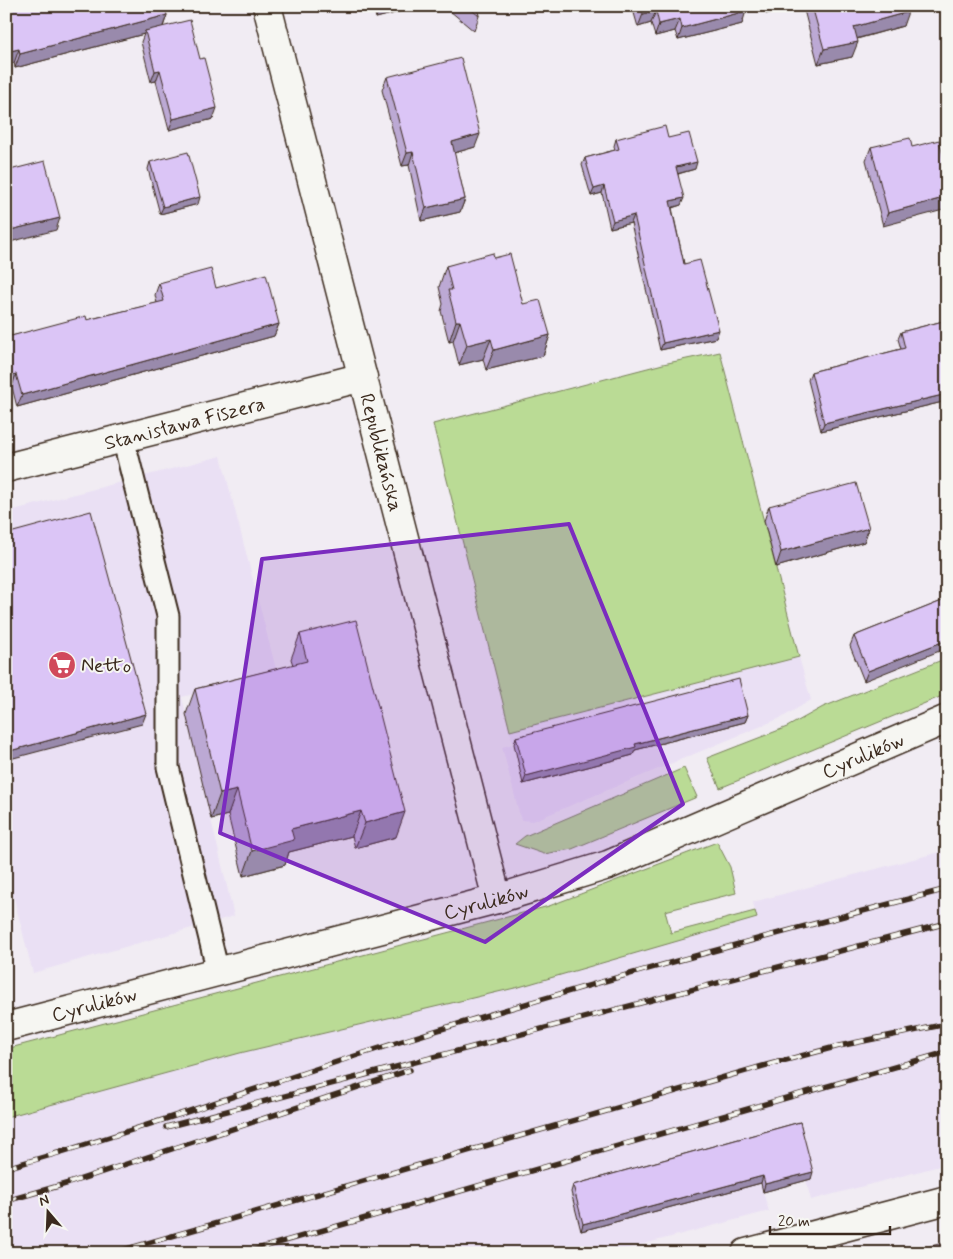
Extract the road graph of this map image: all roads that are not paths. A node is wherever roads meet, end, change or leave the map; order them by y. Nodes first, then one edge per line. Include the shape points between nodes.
1 (267, 6) edge
2 (363, 378) junction
3 (122, 438) junction
4 (6, 468) edge
5 (947, 720) edge
6 (497, 899) junction
7 (218, 972) junction
8 (6, 1027) edge
9 (947, 1200) edge
10 (746, 1253) edge

1 - 2 street, Republikańska
2 - 3 street, Stanisława Fiszera
2 - 6 street, Republikańska
3 - 4 street, Stanisława Fiszera
3 - 7 lane via 168,616 168,767
5 - 6 street, Cyrulików via 608,865
6 - 7 street, Cyrulików
7 - 8 street, Cyrulików
9 - 10 street

